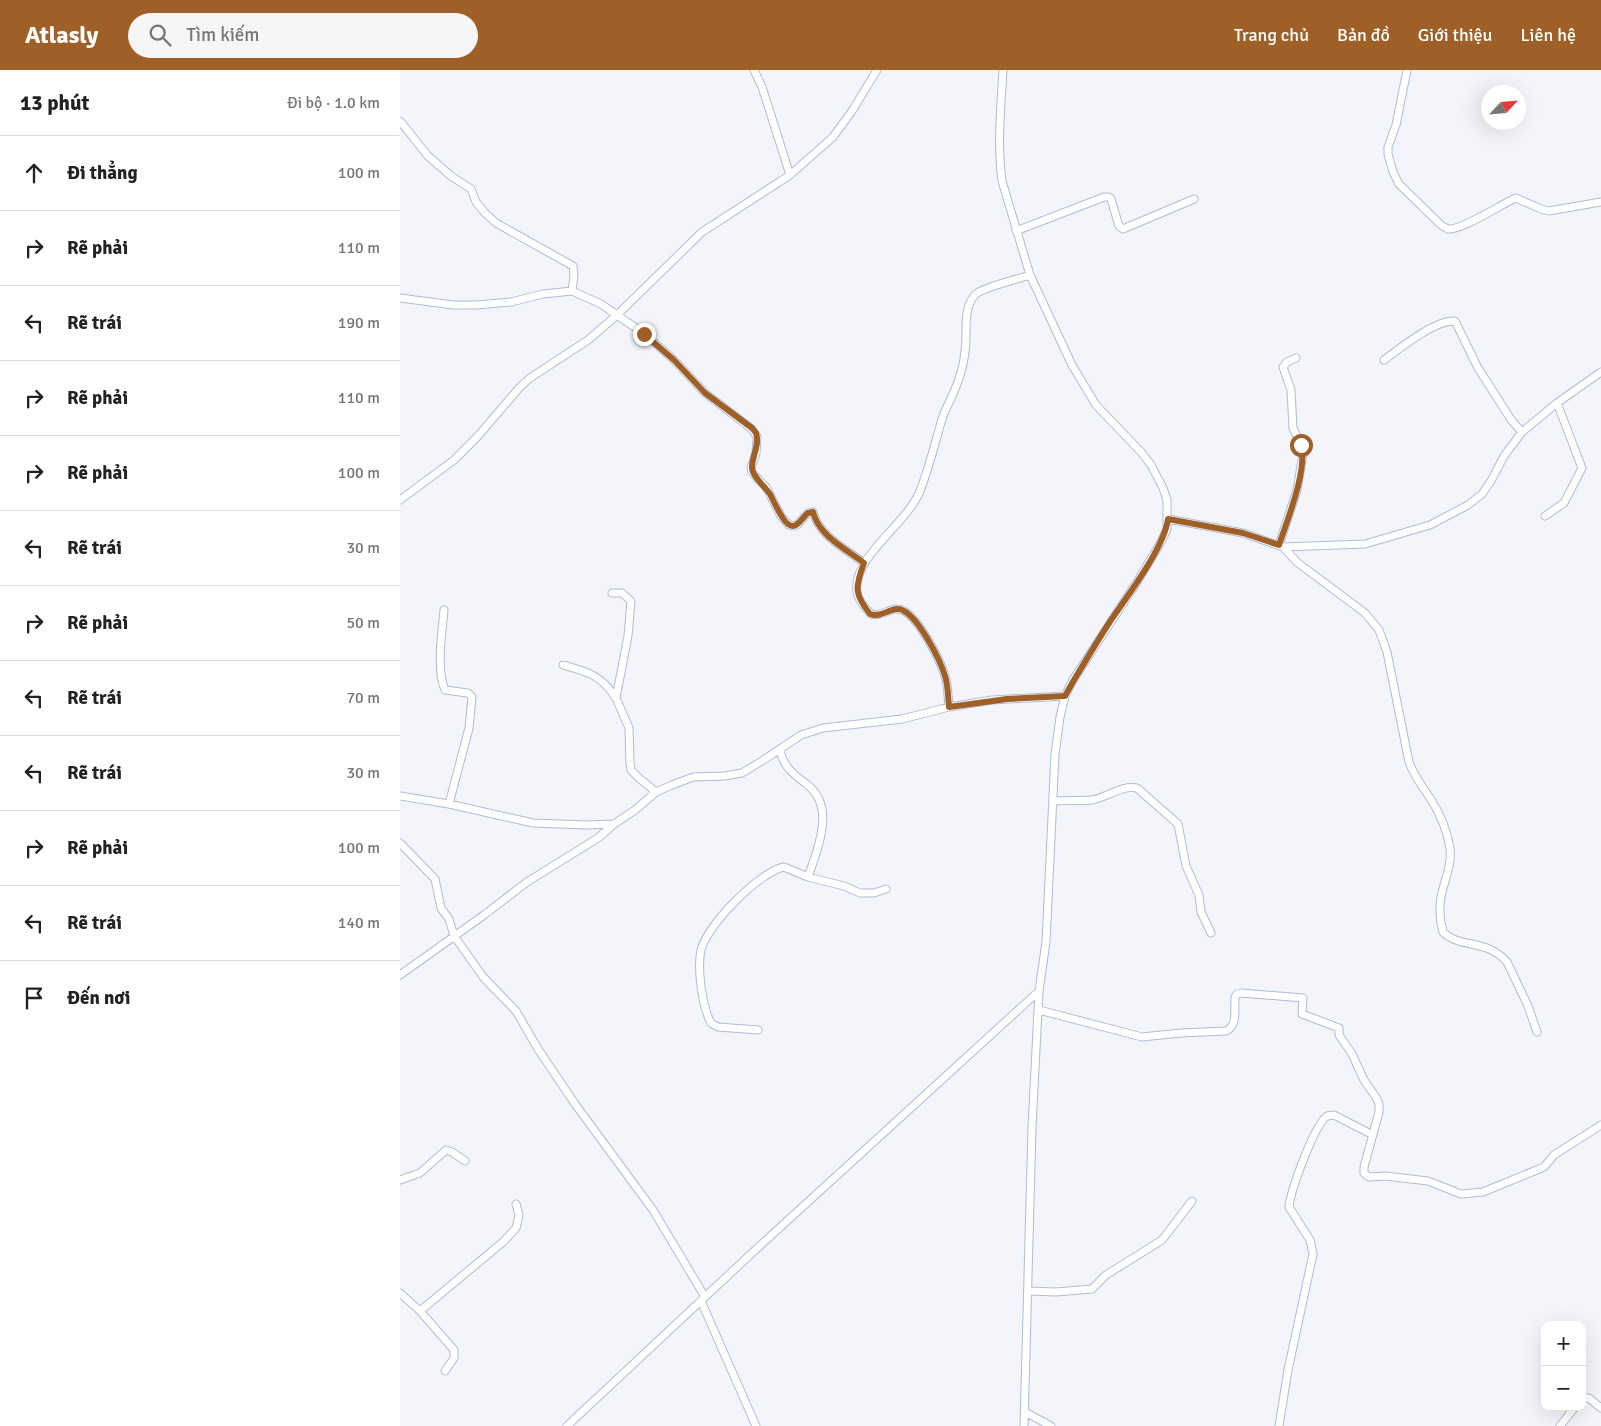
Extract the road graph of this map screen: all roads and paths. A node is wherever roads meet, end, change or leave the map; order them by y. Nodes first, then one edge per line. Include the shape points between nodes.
1 (754, 70) edge
2 (877, 70) edge
3 (1004, 70) edge
4 (1407, 70) edge
5 (400, 121) edge
6 (790, 174) junction
7 (1194, 199) dead end
8 (1601, 202) edge
9 (1016, 231) junction
10 (1030, 275) junction
11 (572, 291) junction
12 (400, 298) edge
13 (616, 316) junction
14 (1296, 358) dead end
15 (1384, 360) dead end
16 (1601, 372) edge
17 (1557, 404) junction
18 (1522, 432) junction
19 (400, 500) edge
20 (1545, 516) dead end
21 (1168, 519) junction
22 (1281, 546) junction
23 (864, 563) junction
24 (612, 593) dead end
25 (444, 610) dead end
26 (563, 665) dead end
27 (1065, 696) junction
28 (616, 698) junction
29 (949, 707) junction
30 (780, 749) junction
31 (656, 792) junction
32 (400, 796) edge
33 (1053, 801) junction
34 (450, 804) junction
35 (614, 824) junction
36 (400, 843) edge
37 (808, 877) junction
38 (886, 889) dead end
39 (1211, 933) dead end
40 (454, 936) junction
41 (400, 975) edge
42 (1039, 991) junction
43 (1038, 1010) junction
44 (758, 1030) dead end
45 (1537, 1032) dead end
46 (1601, 1125) edge
47 (1371, 1134) junction
48 (465, 1162) dead end
49 (400, 1180) edge
50 (1192, 1201) dead end
51 (516, 1204) dead end
52 (1028, 1291) junction
53 (400, 1293) edge
54 (703, 1299) junction
55 (420, 1311) junction
56 (446, 1371) dead end
57 (1586, 1398) edge
58 (1601, 1408) edge
59 (1572, 1411) edge
60 (1025, 1412) junction
61 (567, 1426) edge
62 (756, 1426) edge
63 (1024, 1426) edge
64 (1051, 1426) edge
65 (1280, 1426) edge
66 (1560, 1426) edge

1 - 6 street
2 - 6 street via 832,137
3 - 9 street via 999,129 1000,166
4 - 8 street via 1388,154 1399,184 1441,225 1448,229 1458,227 1516,198 1549,211
5 - 11 street via 428,156 470,189 476,202 496,223 573,266
6 - 13 street via 702,232
7 - 9 street via 1123,229 1119,226 1112,199 1104,197
9 - 10 street
10 - 21 street via 1090,396 1141,452 1158,476
10 - 23 street via 980,290 972,297 966,318 965,352 958,383 942,419 919,494
11 - 12 street via 477,305
11 - 13 street via 601,304
13 - 19 street via 588,340 530,378 454,460
13 - 23 street via 646,335 705,393 752,428 757,437 752,472 790,525 798,524 813,512 828,535
14 - 22 street via 1286,362 1283,368 1291,390 1293,428 1302,449 1302,464
15 - 18 street via 1420,334 1445,322 1455,321 1478,368
16 - 17 street
17 - 18 street
17 - 20 street via 1582,468 1564,503
18 - 22 street via 1482,494 1430,525 1366,544
21 - 22 street via 1243,533
21 - 27 street via 1161,542
22 - 45 street via 1298,563 1365,613 1379,630 1387,652 1409,762 1414,776 1436,809 1450,849 1440,910 1443,932 1450,937 1491,948 1502,956 1525,998
23 - 29 street via 857,582 860,600 870,614 878,616 896,609 903,610 919,627 945,676
24 - 28 street via 622,593 631,601
25 - 34 street via 442,684 445,690 468,693 472,697 469,728
26 - 28 street via 599,677
27 - 29 street
27 - 33 street via 1055,754
28 - 31 street via 629,728 632,770
29 - 30 street via 902,719 823,728 801,734
30 - 31 street via 742,773 693,777
30 - 37 street via 790,771 813,790 823,811 824,822
31 - 35 street
32 - 34 street
33 - 39 street via 1092,800 1125,788 1137,788 1178,824 1186,866 1200,895 1201,912
33 - 42 street via 1046,942
34 - 35 street via 534,823
35 - 40 street
36 - 40 street via 435,879 440,908 449,919
37 - 38 street via 860,892
37 - 44 street via 784,867 765,876 731,905 703,945 700,974 711,1023 718,1027
40 - 41 street
40 - 54 street via 484,978 516,1011 575,1104 653,1210
42 - 43 street
42 - 54 street
43 - 47 street via 1148,1037 1231,1029 1237,994 1303,998 1303,1016 1339,1028 1339,1035 1378,1099 1379,1112
43 - 52 street
46 - 47 street via 1554,1154 1544,1167 1483,1192 1468,1194 1428,1181 1367,1176 1364,1167
47 - 65 street via 1334,1116 1327,1116 1301,1164 1290,1207 1310,1240 1314,1254 1288,1370
48 - 49 street via 452,1152 444,1151 420,1173
50 - 52 street via 1160,1242 1106,1275 1092,1289
51 - 55 street via 520,1216 516,1228
52 - 60 street
53 - 55 street
54 - 61 street
54 - 62 street
55 - 56 street via 454,1350 454,1358
57 - 58 street
59 - 66 street
60 - 63 street
60 - 64 street

